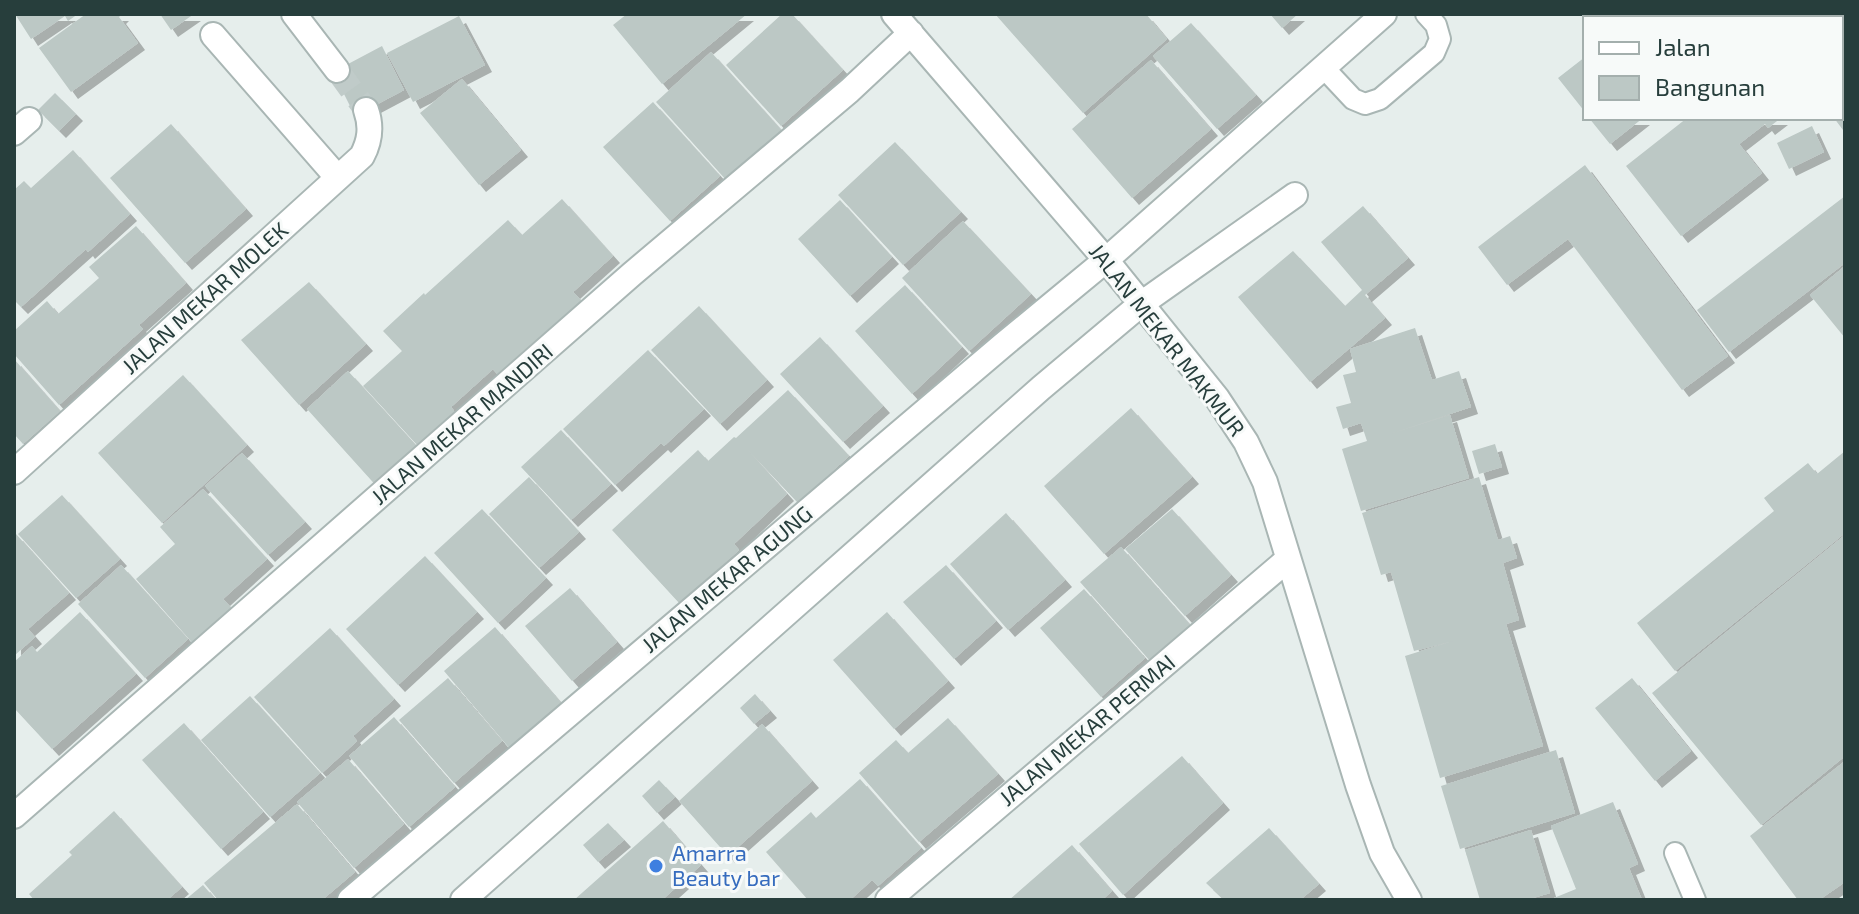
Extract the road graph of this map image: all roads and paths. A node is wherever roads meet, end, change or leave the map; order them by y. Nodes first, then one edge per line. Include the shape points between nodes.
1 (294, 14) edge
2 (894, 14) edge
3 (1384, 14) edge
4 (1426, 14) edge
5 (911, 33) junction
6 (213, 35) dead end
7 (1323, 67) junction
8 (337, 70) tunnel mouth
9 (366, 110) tunnel mouth
10 (337, 177) junction
11 (1295, 195) dead end
12 (1106, 260) junction
13 (1141, 304) junction
14 (14, 472) edge
15 (1287, 560) junction
16 (14, 816) edge
17 (1675, 853) dead end
18 (903, 895) edge
19 (350, 900) edge
20 (463, 900) edge
21 (1409, 900) edge
22 (1695, 900) edge

1 - 8 street
2 - 5 street, JALAN MEKAR MAKMUR
3 - 7 street, JALAN MEKAR AGUNG
4 - 7 lane via 1440,39 1434,53 1380,99 1365,104 1353,99
5 - 12 street, JALAN MEKAR MAKMUR
5 - 16 street, JALAN MEKAR MANDIRI
6 - 10 street
7 - 12 street, JALAN MEKAR AGUNG
9 - 10 street, JALAN MEKAR MOLEK via 368,144
10 - 14 street, JALAN MEKAR MOLEK
11 - 13 street
12 - 13 street, JALAN MEKAR MAKMUR
12 - 19 street, JALAN MEKAR AGUNG
13 - 15 street, JALAN MEKAR MAKMUR via 1246,442 1265,482
13 - 20 street
15 - 18 street, JALAN MEKAR PERMAI
15 - 21 street, JALAN MEKAR MAKMUR via 1382,853
17 - 22 lane

